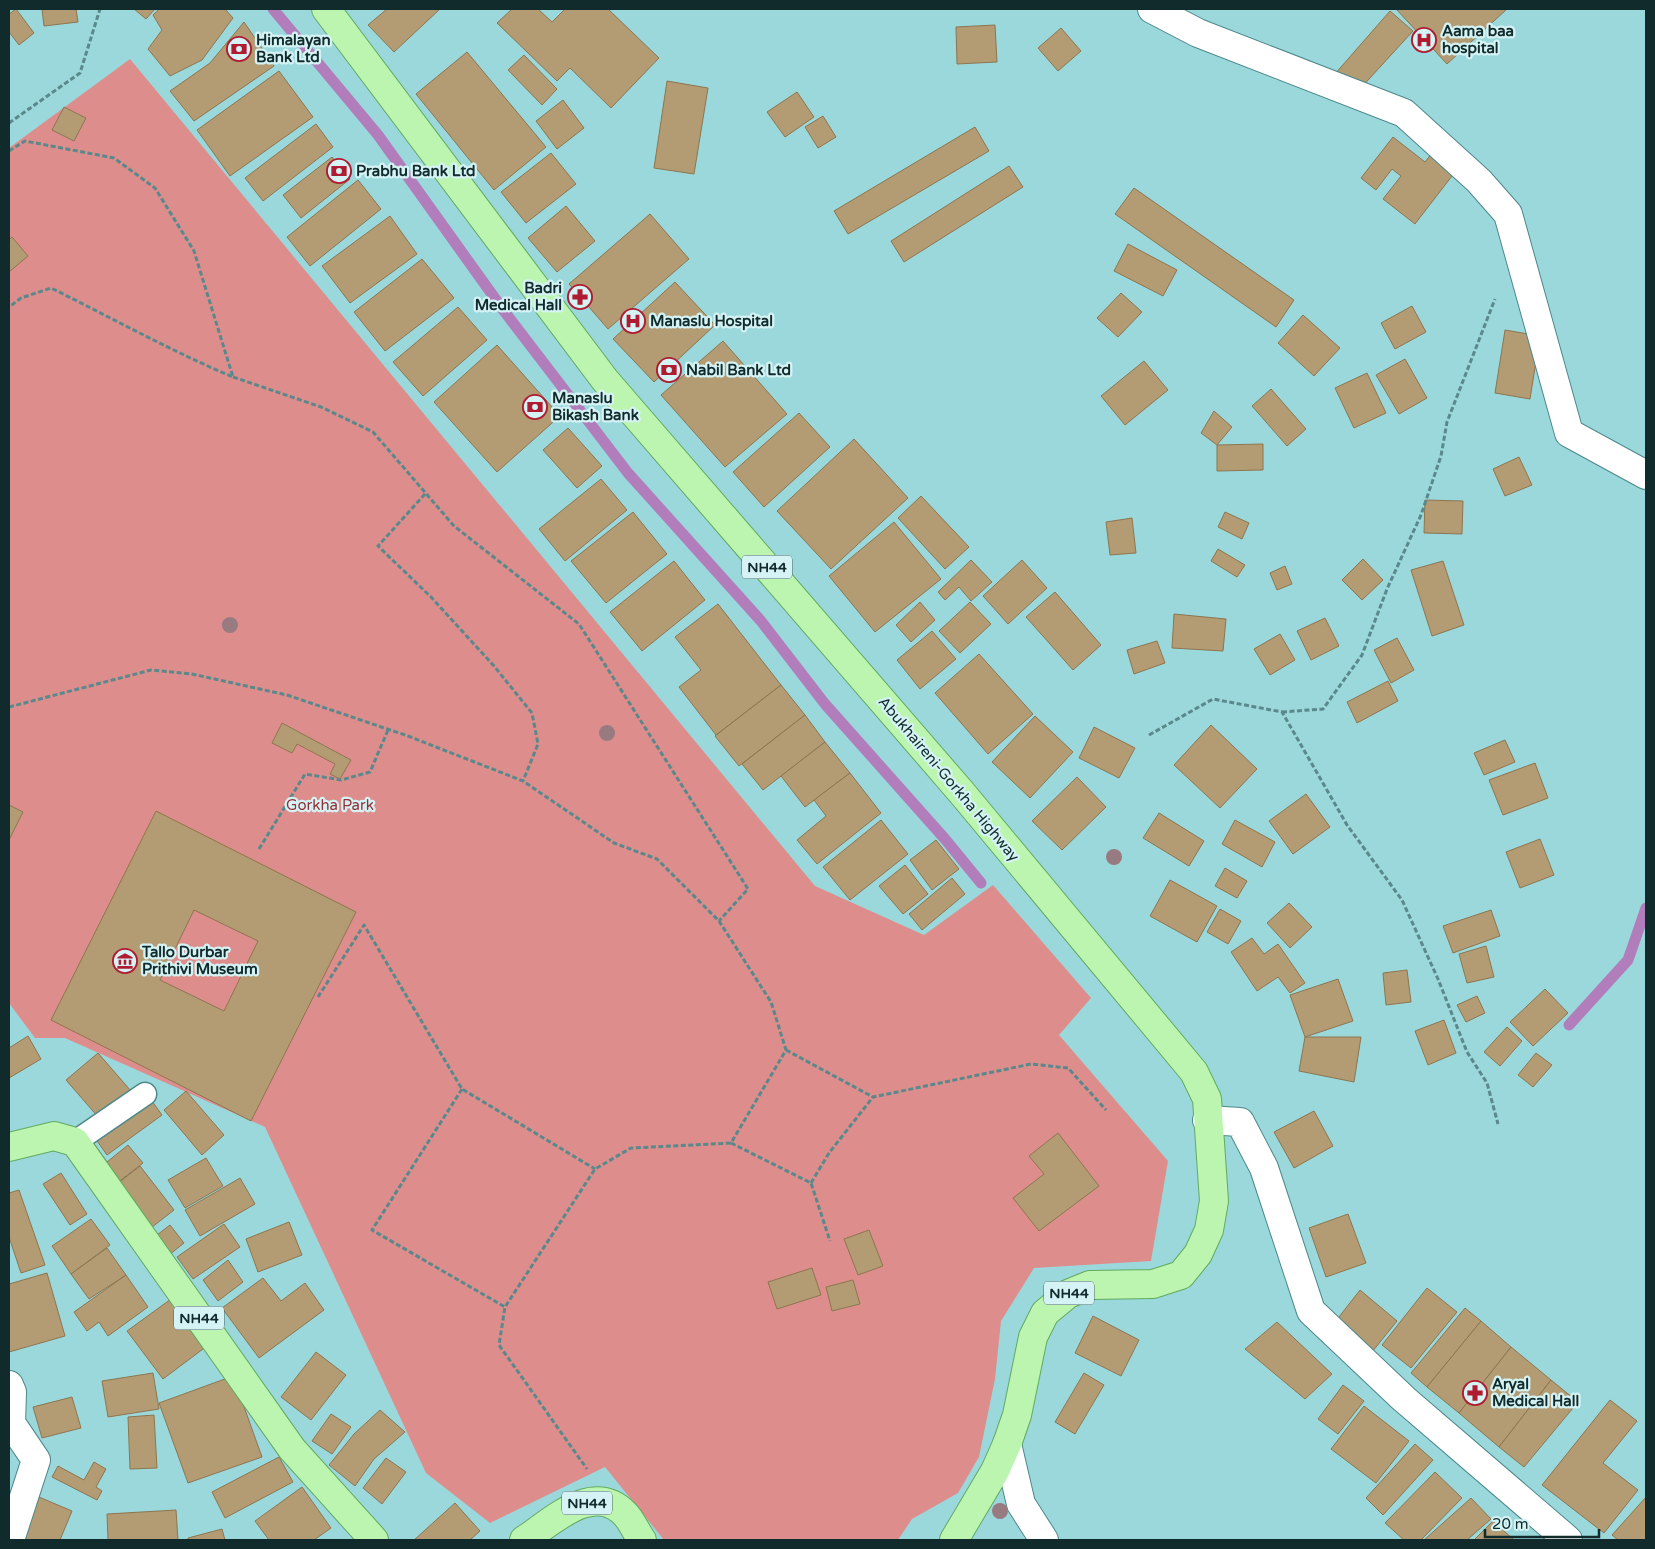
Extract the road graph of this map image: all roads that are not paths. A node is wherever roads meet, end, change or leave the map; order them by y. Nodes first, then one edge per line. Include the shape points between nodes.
1 (326, 9) edge
2 (1152, 9) edge
3 (1646, 475) edge
4 (145, 1094) dead end
5 (1207, 1120) junction
6 (75, 1142) junction
7 (9, 1147) edge
8 (9, 1385) edge
9 (1007, 1444) junction
10 (10, 1540) edge
11 (374, 1540) edge
12 (524, 1540) edge
13 (642, 1540) edge
14 (954, 1540) edge
15 (1044, 1540) edge
16 (1568, 1540) edge

1 - 5 main road, Abukhaireni-Gorkha Highway / NH44 via 605,380 962,792 1194,1072 1207,1099
2 - 3 street via 1198,33 1404,113 1479,181 1508,214 1569,433
4 - 6 lane
5 - 9 main road, Abukhaireni-Gorkha Highway / NH44 via 1214,1201 1209,1230 1198,1254 1181,1275 1153,1284 1090,1284 1068,1294 1045,1313 1033,1337 1017,1415
5 - 16 street via 1240,1122 1264,1168 1311,1311 1404,1399
6 - 7 main road via 54,1136
6 - 11 main road, NH44 via 292,1449
8 - 10 street via 12,1392 11,1423 36,1460
9 - 14 main road, Abukhaireni-Gorkha Highway / NH44 via 995,1471
9 - 15 street via 1021,1504
12 - 13 main road, NH44 via 573,1507 595,1500 612,1504 626,1515

